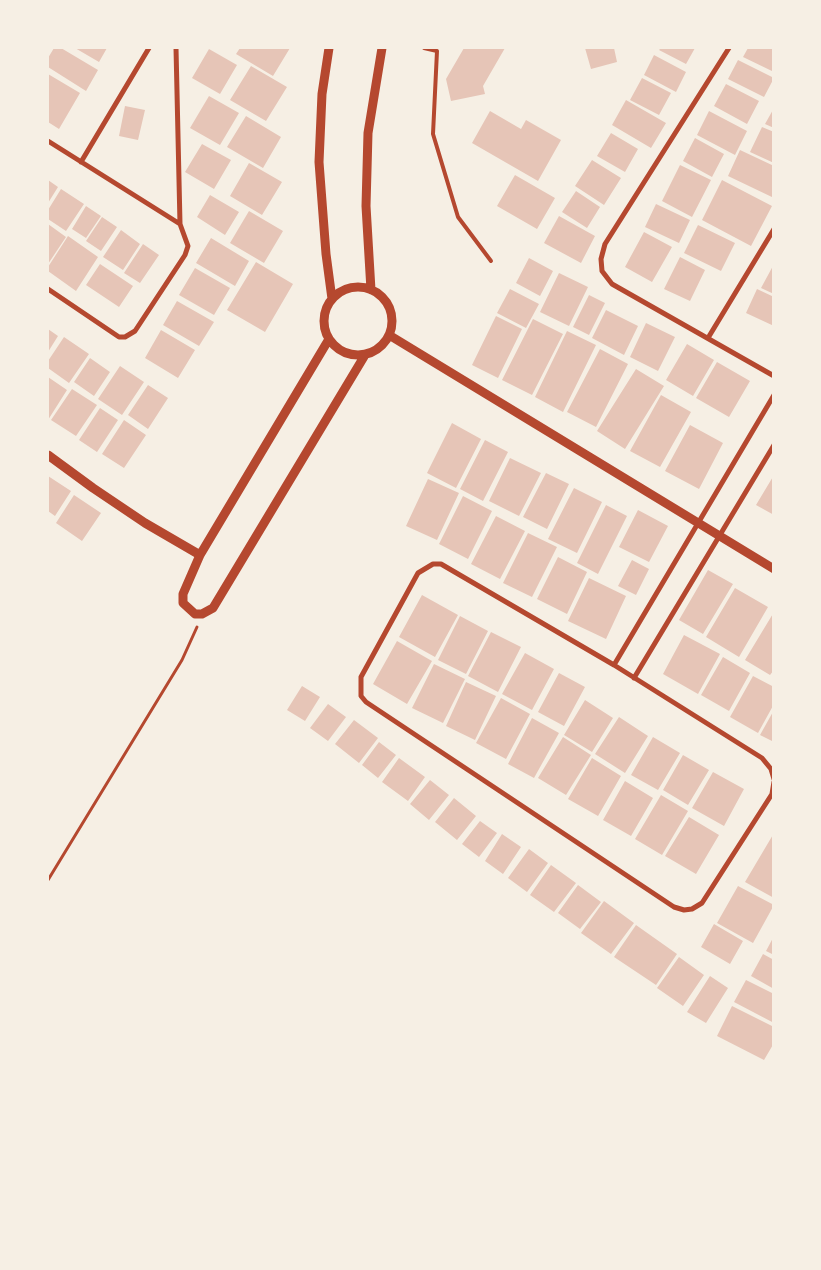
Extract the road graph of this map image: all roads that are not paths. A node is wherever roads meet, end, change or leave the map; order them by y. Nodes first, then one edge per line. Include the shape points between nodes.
1 (149, 48) edge
2 (176, 48) edge
3 (329, 48) edge
4 (382, 48) edge
5 (424, 48) edge
6 (729, 48) edge
7 (438, 49) edge
8 (48, 141) edge
9 (81, 162) junction
10 (180, 224) junction
11 (774, 229) edge
12 (491, 261) dead end
13 (48, 289) edge
14 (371, 290) junction
15 (332, 299) junction
16 (389, 335) junction
17 (708, 338) junction
18 (329, 339) junction
19 (365, 354) junction
20 (774, 376) edge
21 (774, 395) edge
22 (774, 445) edge
23 (48, 455) edge
24 (698, 522) junction
25 (719, 536) junction
26 (200, 555) junction
27 (774, 569) edge
28 (614, 665) junction
29 (634, 678) junction
30 (774, 781) edge

1 - 9 street
2 - 10 street
3 - 15 street via 322,94 319,162
4 - 14 street via 367,150 366,206
5 - 7 lane
6 - 17 street via 605,244 601,259 602,271 612,284
7 - 12 lane via 433,134 458,217
8 - 9 street
9 - 10 street
10 - 13 street via 187,250 135,331 125,338
11 - 17 street
14 - 15 street via 350,288
14 - 16 street via 387,304 392,324
15 - 18 street via 324,319
16 - 19 street via 384,344
16 - 24 street
17 - 20 street
18 - 19 street via 344,353
18 - 26 street
19 - 26 street via 213,608 195,614 183,603 183,594
21 - 24 street
22 - 25 street
23 - 26 street via 130,513
24 - 25 street
24 - 28 street
25 - 27 street
25 - 29 street
28 - 29 street
28 - 30 street via 441,564 433,564 418,573 361,677 360,687 366,702 674,907 684,910 702,903 772,794
29 - 30 street via 762,758 771,769

